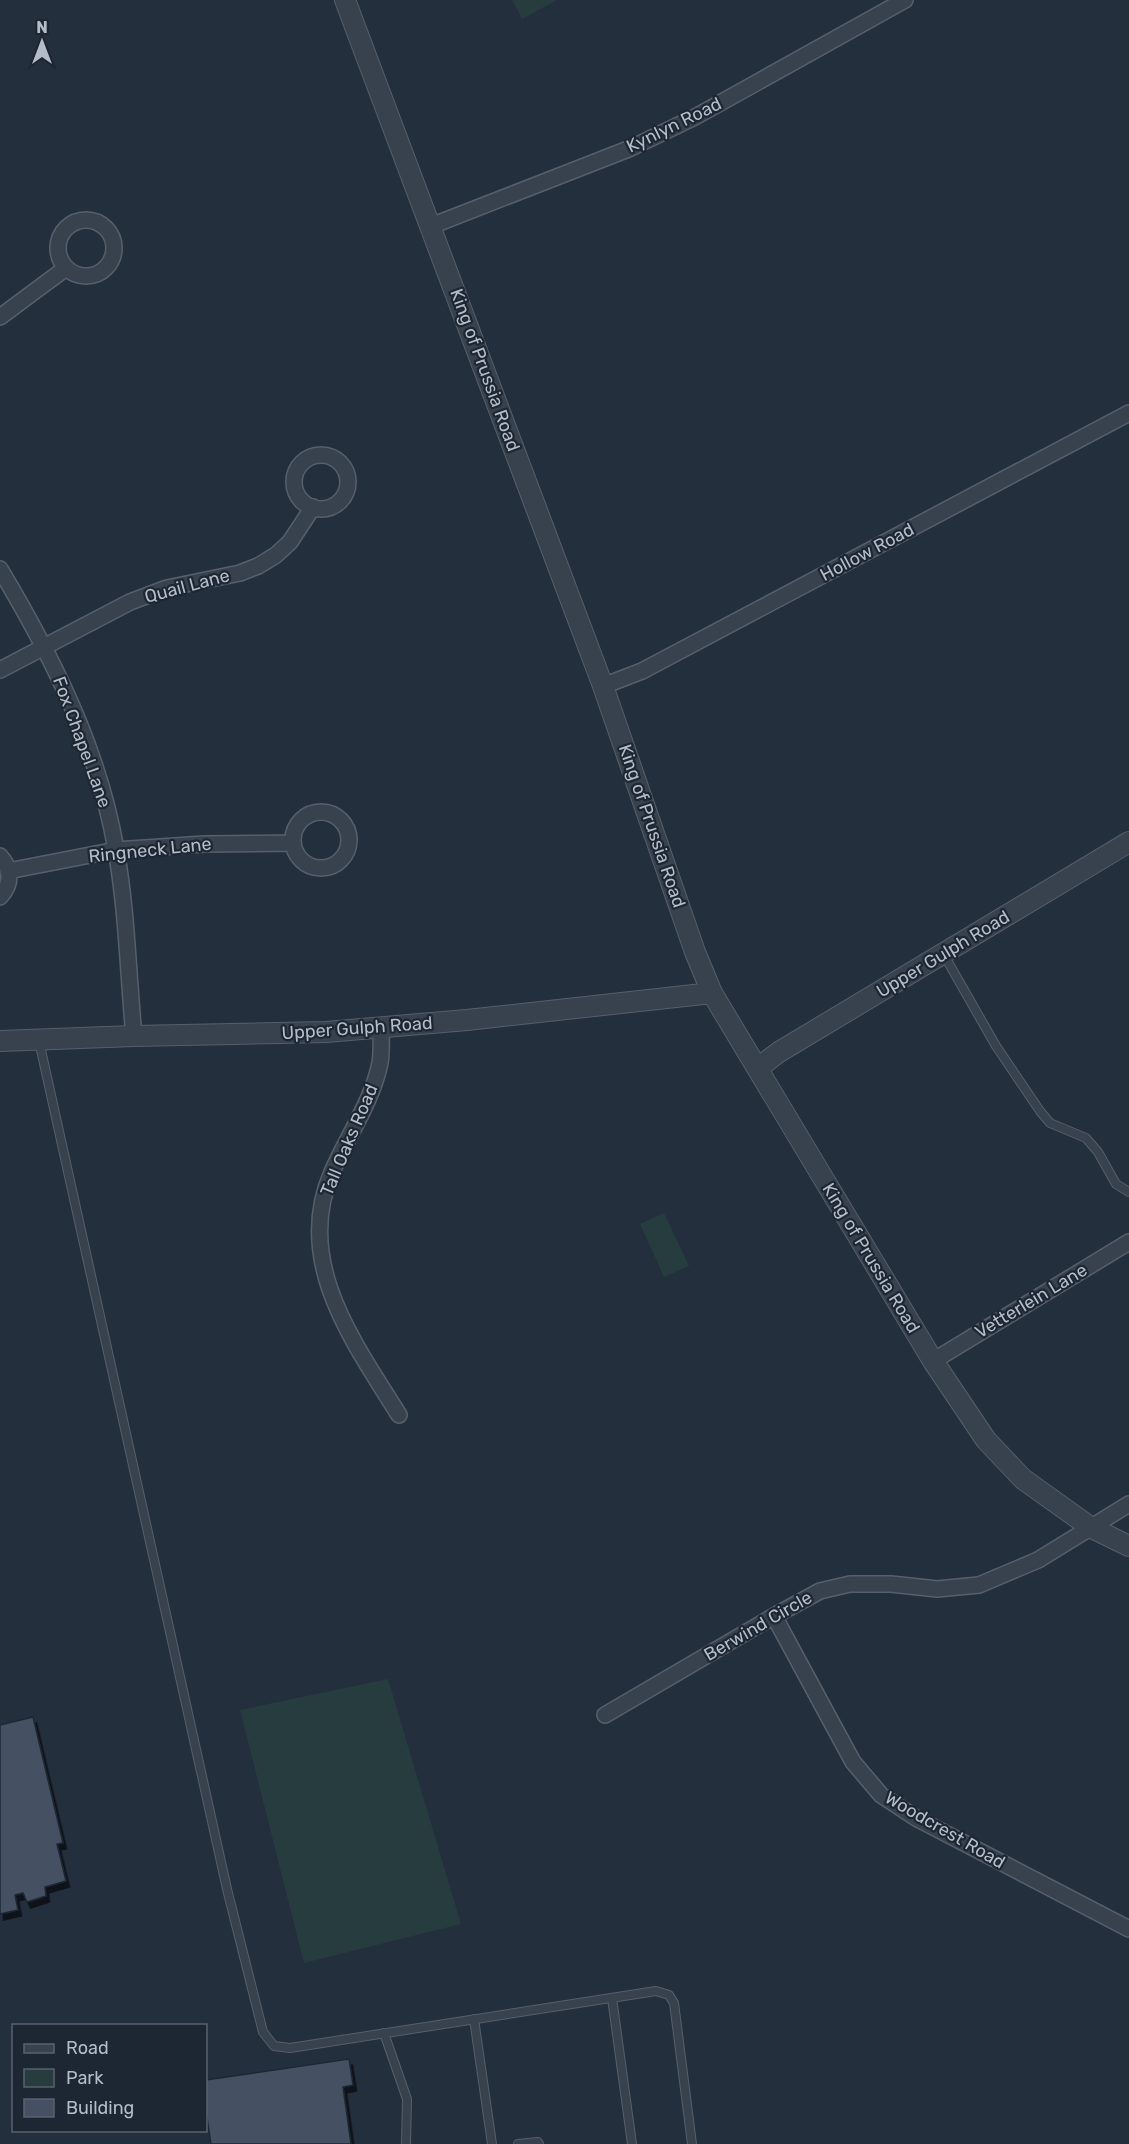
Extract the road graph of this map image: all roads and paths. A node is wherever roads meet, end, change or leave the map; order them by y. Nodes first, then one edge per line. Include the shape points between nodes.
1 (345, 0) edge
2 (905, 0) edge
3 (431, 226) junction
4 (66, 268) dead end
5 (0, 317) edge
6 (1129, 413) edge
7 (313, 507) dead end
8 (0, 569) edge
9 (45, 646) junction
10 (0, 669) edge
11 (603, 686) junction
12 (1129, 842) edge
13 (293, 843) dead end
14 (116, 850) junction
15 (0, 856) edge
16 (8, 871) junction
17 (0, 897) edge
18 (943, 954) junction
19 (712, 993) junction
20 (381, 1026) junction
21 (134, 1036) junction
22 (38, 1039) junction
23 (0, 1041) edge
24 (758, 1068) junction
25 (1129, 1192) edge
26 (1129, 1242) edge
27 (933, 1361) junction
28 (399, 1415) dead end
29 (1129, 1504) edge
30 (1090, 1527) junction
31 (1129, 1546) edge
32 (774, 1616) junction
33 (605, 1715) dead end
34 (1129, 1929) edge
35 (612, 1998) junction
36 (474, 2019) junction
37 (384, 2033) junction
38 (406, 2144) edge
39 (492, 2144) edge
40 (518, 2144) edge
41 (539, 2144) edge
42 (632, 2144) edge
43 (692, 2144) edge

1 - 3 street, King of Prussia Road
2 - 3 street, Kynlyn Road via 695,117 631,148
3 - 11 street, King of Prussia Road
4 - 5 street
6 - 11 street, Hollow Road via 642,671
7 - 9 street, Quail Lane via 290,542 258,566 167,588 130,602
8 - 9 street, Fox Chapel Lane
9 - 10 street, Quail Lane
9 - 14 street, Fox Chapel Lane via 90,752
11 - 19 street, King of Prussia Road
12 - 18 street, Upper Gulph Road
13 - 14 street, Ringneck Lane
14 - 16 street, Ringneck Lane
14 - 21 street, Fox Chapel Lane
15 - 16 street
16 - 17 street via 8,885
18 - 24 street, Upper Gulph Road
18 - 25 lane via 996,1046 1040,1111 1050,1123 1086,1138 1116,1184
19 - 20 street, Upper Gulph Road
19 - 24 street, King of Prussia Road
20 - 21 street, Upper Gulph Road via 326,1032
20 - 28 street, Tall Oaks Road via 381,1060 376,1078 332,1172 321,1203 319,1235 322,1268 350,1336
21 - 22 street, Upper Gulph Road
22 - 23 street, Upper Gulph Road
22 - 37 lane via 222,1866 264,2032 274,2046 291,2048
24 - 27 street, King of Prussia Road
26 - 27 street, Vetterlein Lane
27 - 30 street, King of Prussia Road via 986,1440 1023,1479
29 - 30 street, Berwind Circle
30 - 31 street, King of Prussia Road
30 - 32 street, Berwind Circle via 1038,1560 979,1585 938,1589 849,1584 820,1591
32 - 33 street, Berwind Circle
32 - 34 street, Woodcrest Road via 853,1762 880,1795 916,1818
35 - 36 lane
35 - 42 lane
35 - 43 lane via 656,1991 669,1995 674,2003
36 - 37 lane
36 - 39 lane
37 - 38 lane via 407,2099
40 - 41 lane

